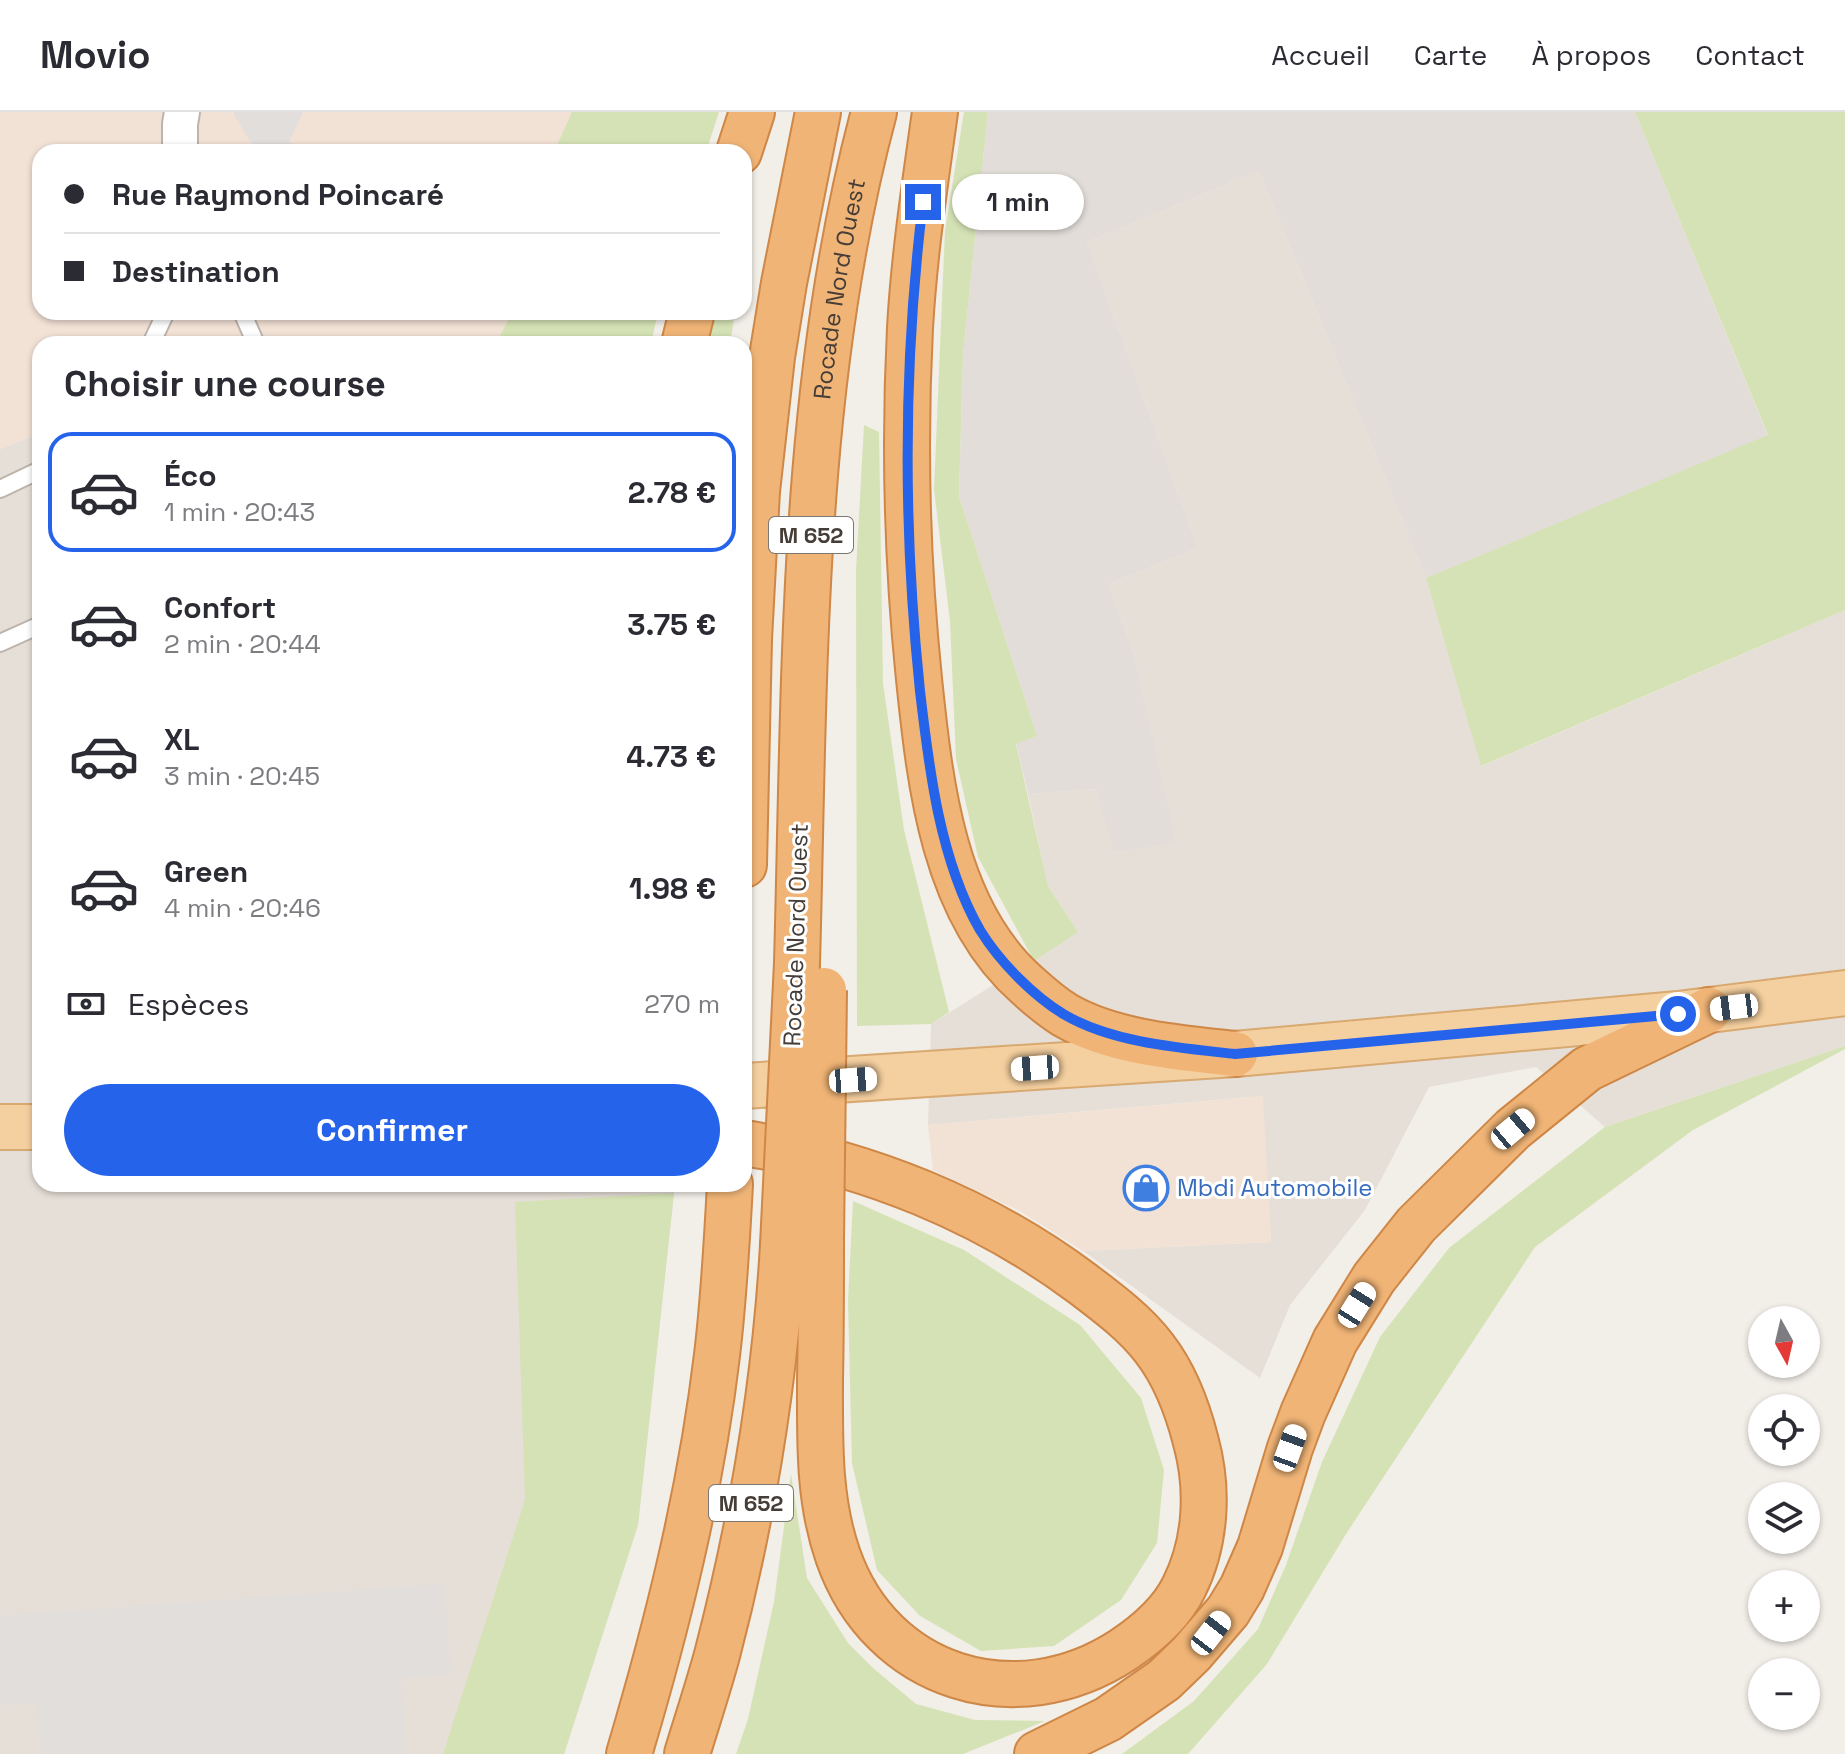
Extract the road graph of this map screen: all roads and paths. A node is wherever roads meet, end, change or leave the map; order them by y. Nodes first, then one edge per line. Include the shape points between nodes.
1 (182, 112) edge
2 (752, 112) edge
3 (818, 112) edge
4 (874, 112) edge
5 (935, 112) edge
6 (180, 144) edge
7 (742, 144) edge
8 (32, 474) edge
9 (0, 489) edge
10 (752, 584) edge
11 (32, 629) edge
12 (0, 643) edge
13 (1845, 993) edge
14 (1709, 1010) junction
15 (1235, 1054) junction
16 (752, 1085) edge
17 (0, 1127) edge
18 (32, 1127) edge
19 (752, 1144) edge
20 (730, 1192) edge
21 (802, 1242) junction
22 (629, 1754) edge
23 (687, 1754) edge
24 (1037, 1754) edge

1 - 6 street
2 - 7 highway
3 - 10 highway, M 652 via 772,357
4 - 21 highway, Rocade Nord Ouest / M 652, bridge via 841,264 814,496 806,630 810,969
5 - 15 highway via 910,327 907,503 927,755 959,884 992,948 1064,1014 1126,1038
8 - 9 lane
11 - 12 lane
13 - 14 main road
14 - 15 main road
14 - 24 highway via 1587,1069 1513,1129 1416,1225 1374,1278 1335,1341 1294,1436 1260,1547 1228,1611 1155,1687 1108,1719
15 - 16 main road
17 - 18 main road
19 - 21 highway via 860,1169 976,1217 1102,1298 1157,1352 1194,1433 1204,1508 1193,1565 1158,1623 1093,1668 1017,1685 963,1678 917,1658 877,1623 839,1559 824,1505
20 - 22 highway, M 652 via 717,1355 697,1483
21 - 23 highway, Rocade Nord Ouest / M 652 via 775,1346 737,1575

